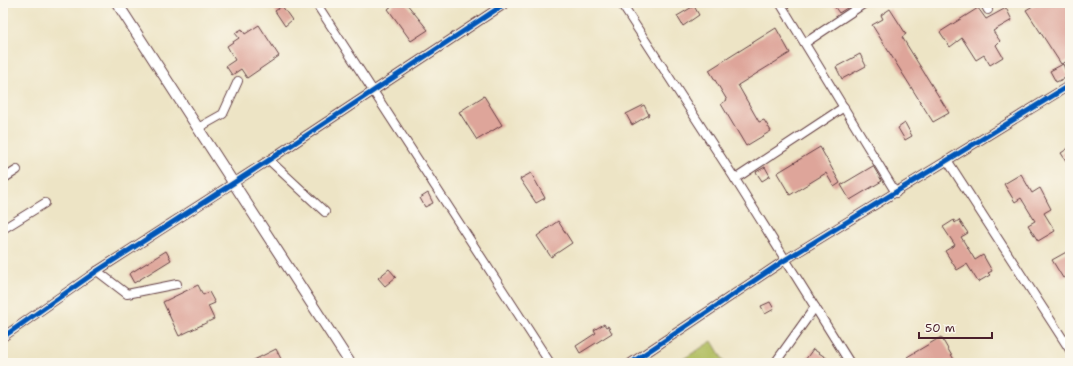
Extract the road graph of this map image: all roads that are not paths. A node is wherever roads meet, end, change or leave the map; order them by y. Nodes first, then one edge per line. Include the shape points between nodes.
1 (117, 3) edge
2 (316, 3) edge
3 (506, 3) edge
4 (621, 3) edge
5 (780, 3) edge
6 (865, 3) edge
7 (805, 43) junction
8 (238, 81) dead end
9 (1070, 85) edge
10 (374, 92) junction
11 (844, 107) junction
12 (198, 128) junction
13 (269, 160) junction
14 (947, 160) junction
15 (17, 170) dead end
16 (735, 179) junction
17 (3, 180) edge
18 (234, 183) junction
19 (896, 193) junction
20 (45, 203) dead end
21 (325, 212) dead end
22 (3, 229) edge
23 (785, 260) junction
24 (96, 271) junction
25 (177, 284) dead end
26 (814, 307) junction
27 (3, 337) edge
28 (1070, 350) edge
29 (350, 363) edge
30 (550, 363) edge
31 (631, 363) edge
32 (776, 363) edge
33 (850, 363) edge

1 - 12 street
2 - 10 street
3 - 10 street
4 - 16 street
5 - 7 street
6 - 7 street
7 - 11 street
8 - 12 street via 223,114
9 - 14 street
10 - 13 street
10 - 30 street
11 - 16 street
11 - 19 street
12 - 18 street
13 - 18 street
13 - 21 street
14 - 19 street
14 - 28 street
15 - 17 street
16 - 23 street
18 - 24 street
18 - 29 street
19 - 23 street
20 - 22 street
23 - 26 street
23 - 31 street
24 - 25 street via 127,294
24 - 27 street
26 - 32 street
26 - 33 street

